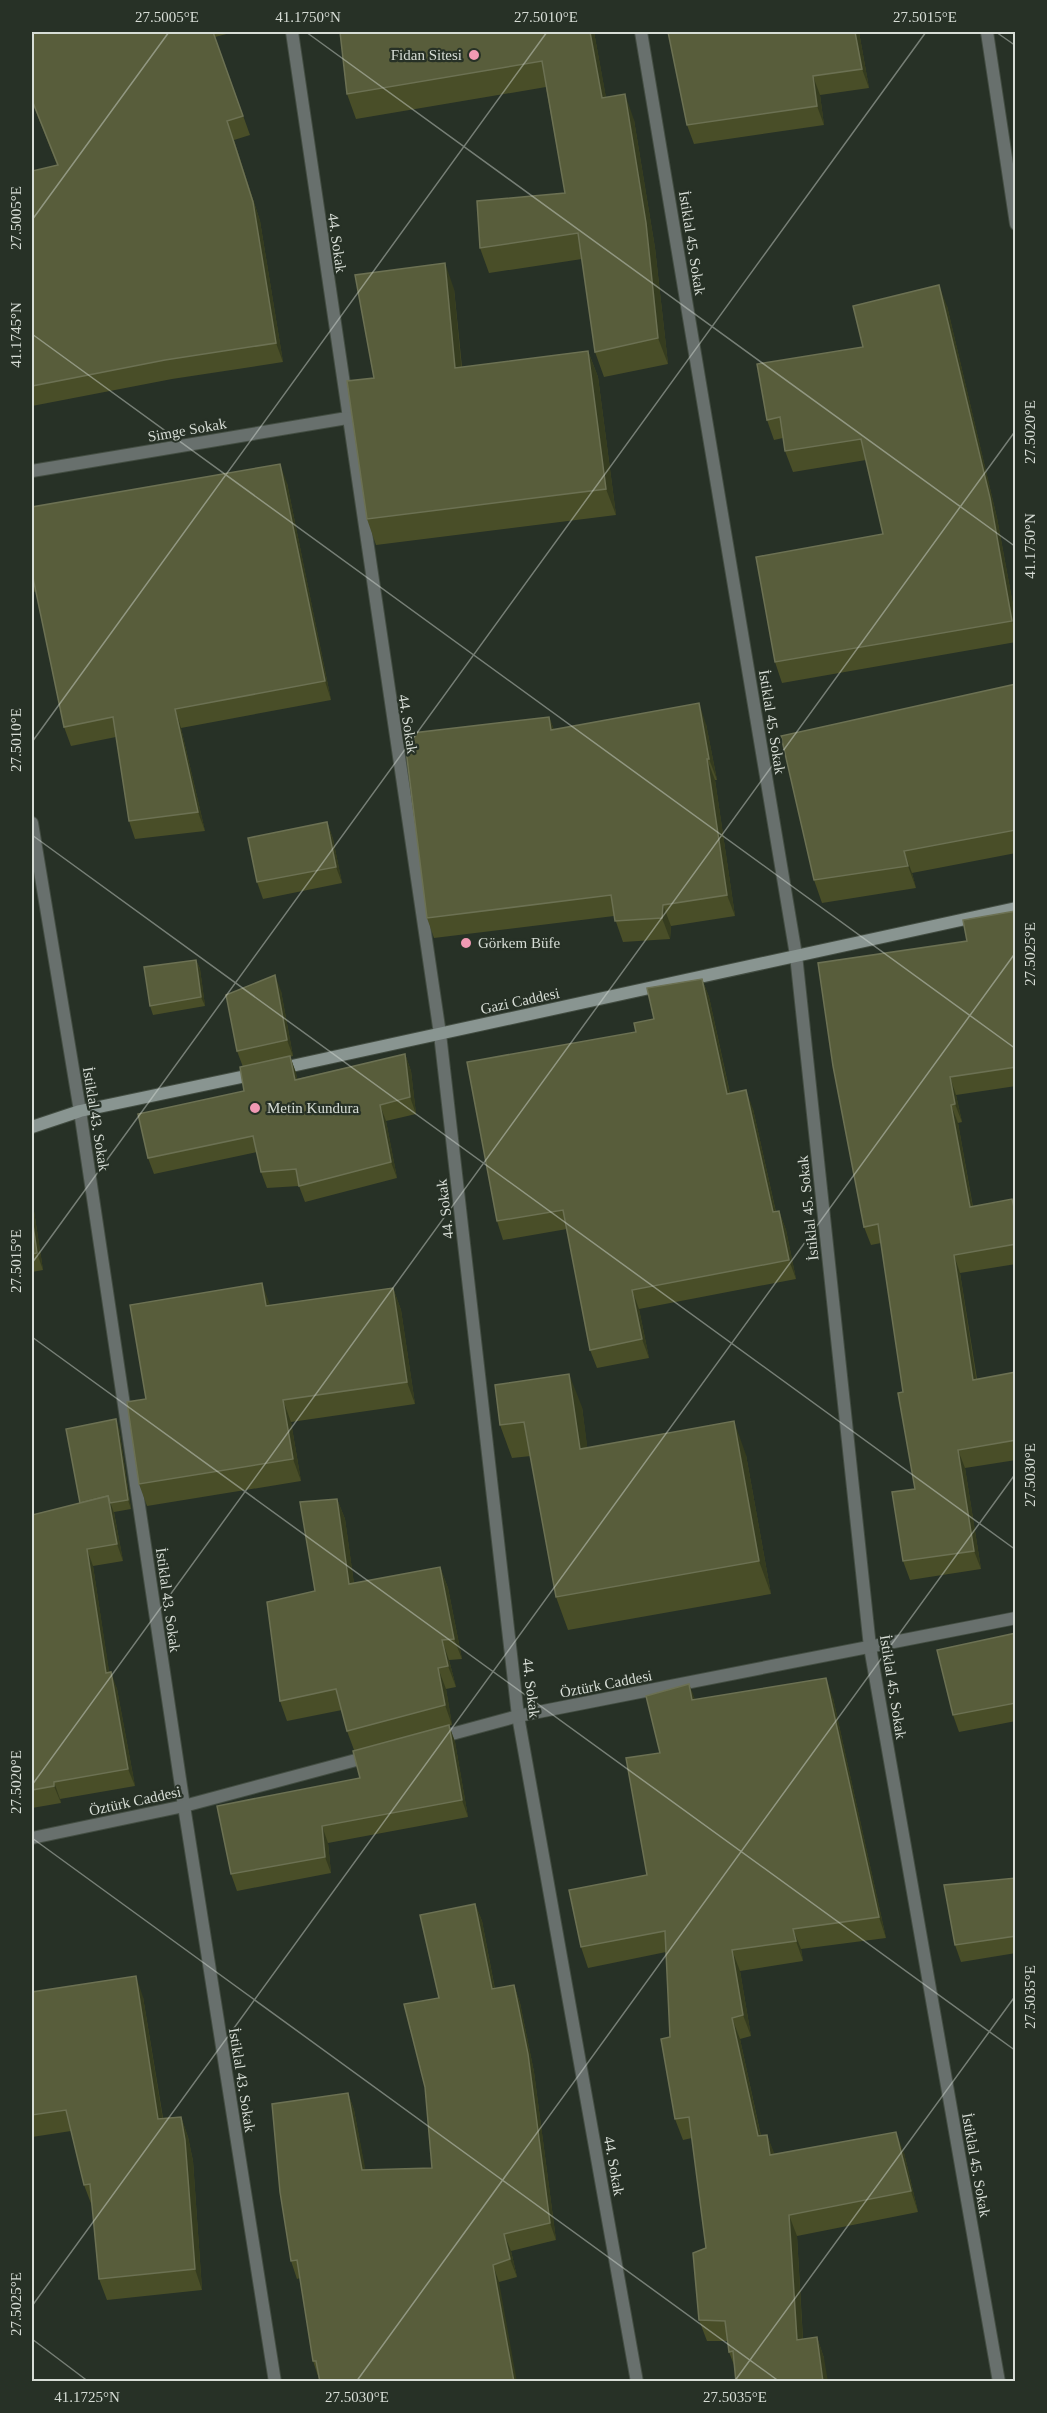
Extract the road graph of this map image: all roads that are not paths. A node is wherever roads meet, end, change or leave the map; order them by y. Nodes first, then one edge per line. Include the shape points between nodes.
1 (292, 32) edge
2 (641, 32) edge
3 (987, 32) edge
4 (1016, 224) edge
5 (347, 418) junction
6 (32, 471) edge
7 (32, 823) edge
8 (1016, 908) edge
9 (796, 955) junction
10 (440, 1034) junction
11 (80, 1111) junction
12 (32, 1127) edge
13 (1016, 1618) edge
14 (870, 1647) junction
15 (518, 1716) junction
16 (426, 1741) edge
17 (380, 1754) edge
18 (184, 1806) junction
19 (32, 1838) edge
20 (274, 2382) edge
21 (637, 2382) edge
22 (999, 2382) edge

1 - 5 street, 44. Sokak
2 - 9 street, İstiklal 45. Sokak
3 - 4 street
5 - 6 street, Simge Sokak
5 - 10 street, 44. Sokak
7 - 11 street, İstiklal 43. Sokak
8 - 9 street, Gazi Caddesi
9 - 10 street, Gazi Caddesi
9 - 14 street, İstiklal 45. Sokak
10 - 11 street, Gazi Caddesi
10 - 15 street, 44. Sokak
11 - 12 street, Gazi Caddesi
11 - 18 street, İstiklal 43. Sokak
13 - 14 street, Öztürk Caddesi
14 - 15 street, Öztürk Caddesi
14 - 22 street, İstiklal 45. Sokak
15 - 16 street, Öztürk Caddesi
15 - 21 street, 44. Sokak
17 - 18 street, Öztürk Caddesi
18 - 19 street, Öztürk Caddesi
18 - 20 street, İstiklal 43. Sokak

